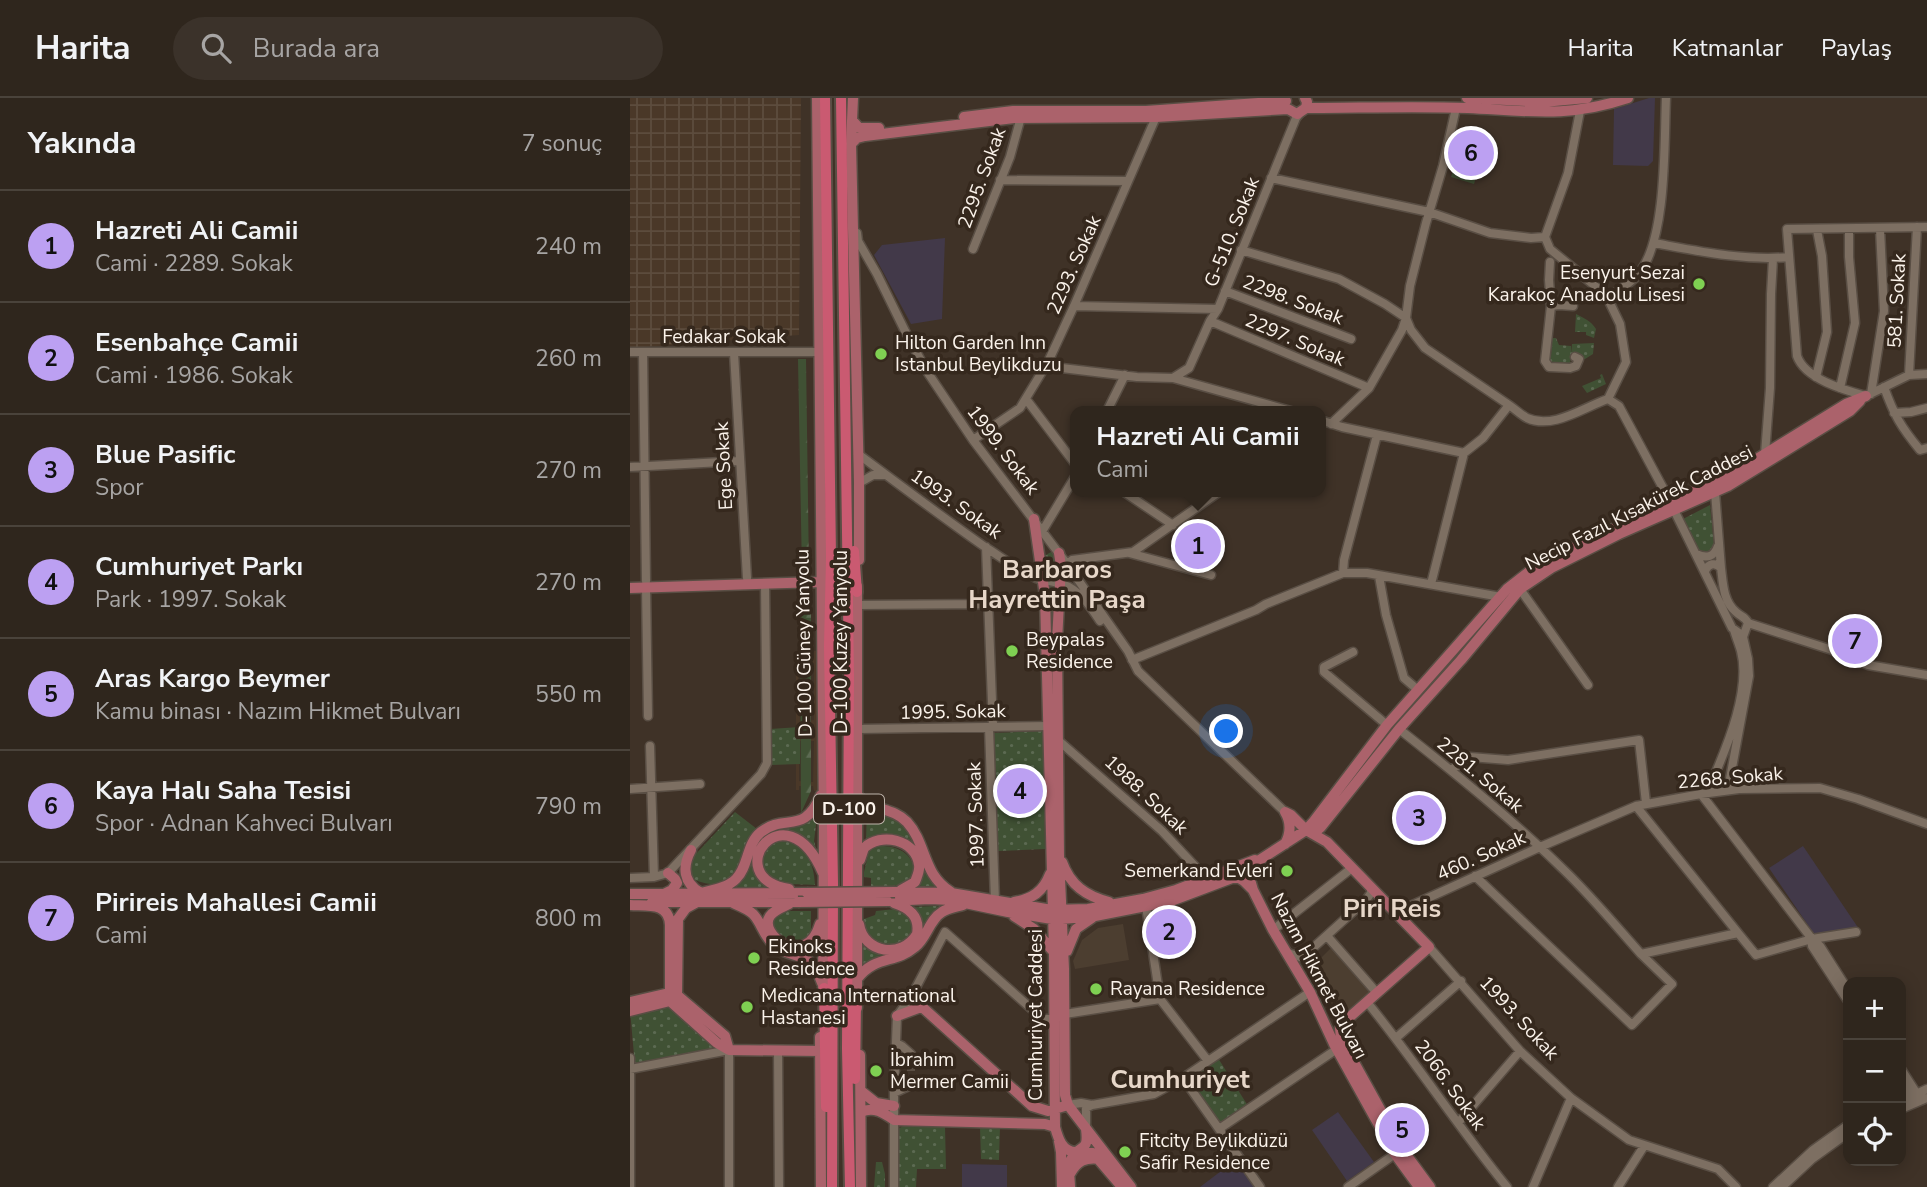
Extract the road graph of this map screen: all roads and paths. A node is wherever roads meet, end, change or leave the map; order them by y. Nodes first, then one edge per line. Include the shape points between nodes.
1 (817, 98) edge
2 (825, 98) edge
3 (841, 98) edge
4 (847, 98) edge
5 (853, 98) edge
6 (1467, 98) edge
7 (1587, 98) edge
8 (1628, 98) edge
9 (1666, 98) edge
10 (1192, 103) edge
11 (1287, 103) edge
12 (1457, 103) edge
13 (1304, 106) edge
14 (1580, 111) junction
15 (1021, 114) junction
16 (1156, 114) junction
17 (852, 120) junction
18 (851, 144) junction
19 (842, 158) junction
20 (1271, 177) junction
21 (1000, 180) junction
22 (1128, 181) junction
23 (1429, 212) junction
24 (854, 220) junction
25 (1927, 227) edge
26 (1917, 228) junction
27 (1880, 229) junction
28 (1817, 230) junction
29 (1849, 230) junction
30 (1545, 237) junction
31 (1654, 243) junction
32 (973, 249) dead end
33 (1241, 250) junction
34 (1789, 257) junction
35 (1773, 258) junction
36 (1550, 262) dead end
37 (1225, 291) junction
38 (1615, 293) dead end
39 (1074, 306) junction
40 (1551, 306) junction
41 (1573, 306) dead end
42 (1218, 309) junction
43 (1406, 318) junction
44 (1209, 321) junction
45 (1351, 339) dead end
46 (630, 352) edge
47 (643, 352) junction
48 (818, 352) junction
49 (734, 353) junction
50 (1575, 357) dead end
51 (1045, 366) junction
52 (1927, 374) edge
53 (1125, 375) junction
54 (1909, 376) junction
55 (1816, 377) junction
56 (1173, 378) junction
57 (1884, 387) junction
58 (1369, 388) junction
59 (1840, 388) junction
60 (1868, 395) junction
61 (1026, 399) junction
62 (1608, 399) junction
63 (1509, 405) junction
64 (1110, 406) edge
65 (1273, 406) edge
66 (1927, 408) edge
67 (1894, 413) junction
68 (1326, 422) edge
69 (1331, 424) junction
70 (846, 430) junction
71 (1377, 435) junction
72 (974, 440) junction
73 (1927, 448) edge
74 (1464, 453) junction
75 (858, 454) junction
76 (1765, 454) junction
77 (1070, 457) edge
78 (740, 461) junction
79 (644, 466) junction
80 (630, 467) edge
81 (885, 475) junction
82 (859, 483) junction
83 (1070, 485) edge
84 (1715, 492) junction
85 (1131, 497) edge
86 (1212, 497) edge
87 (831, 505) junction
88 (1672, 506) junction
89 (1034, 519) junction
90 (1173, 525) junction
91 (1043, 530) junction
92 (1719, 542) junction
93 (986, 547) junction
94 (1057, 550) junction
95 (1129, 553) junction
96 (1696, 554) junction
97 (1039, 556) junction
98 (1067, 564) junction
99 (1721, 568) junction
100 (1025, 571) junction
101 (1705, 571) junction
102 (1343, 573) junction
103 (1212, 575) dead end
104 (1379, 576) junction
105 (820, 579) junction
106 (1043, 580) junction
107 (747, 581) junction
108 (765, 581) junction
109 (630, 582) edge
110 (1060, 583) junction
111 (1431, 584) junction
112 (646, 585) junction
113 (630, 588) edge
114 (1520, 589) junction
115 (1073, 590) junction
116 (857, 592) junction
117 (1045, 598) junction
118 (1505, 598) junction
119 (988, 604) junction
120 (1059, 604) junction
121 (857, 606) junction
122 (1746, 624) junction
123 (1733, 629) junction
124 (822, 636) junction
125 (1353, 652) dead end
126 (1132, 660) junction
127 (1927, 675) edge
128 (1588, 685) dead end
129 (1418, 690) junction
130 (648, 716) dead end
131 (1387, 725) junction
132 (1049, 726) junction
133 (991, 727) junction
134 (858, 729) junction
135 (1399, 729) junction
136 (1059, 741) junction
137 (650, 746) dead end
138 (1451, 770) junction
139 (1713, 779) junction
140 (1729, 781) junction
141 (699, 784) dead end
142 (651, 786) junction
143 (630, 789) edge
144 (1739, 789) junction
145 (823, 791) junction
146 (1721, 791) junction
147 (1701, 793) junction
148 (858, 796) junction
149 (1646, 803) junction
150 (1636, 806) junction
151 (1285, 812) junction
152 (1927, 824) edge
153 (1309, 832) junction
154 (1285, 844) junction
155 (1540, 847) junction
156 (691, 849) junction
157 (1059, 856) junction
158 (1262, 858) junction
159 (1052, 867) junction
160 (1352, 868) junction
161 (857, 871) junction
162 (668, 873) junction
163 (824, 876) junction
164 (1475, 876) junction
165 (654, 877) junction
166 (630, 878) edge
167 (1206, 878) junction
168 (1371, 887) junction
169 (1253, 890) junction
170 (895, 892) junction
171 (807, 893) junction
172 (951, 893) junction
173 (630, 894) edge
174 (663, 894) junction
175 (699, 897) junction
176 (887, 901) junction
177 (730, 902) junction
178 (798, 902) junction
179 (630, 903) edge
180 (967, 903) junction
181 (1113, 903) junction
182 (1003, 906) junction
183 (1146, 906) junction
184 (856, 912) junction
185 (1397, 912) junction
186 (823, 913) junction
187 (1057, 915) junction
188 (1096, 916) junction
189 (1273, 930) junction
190 (1856, 932) dead end
191 (1738, 933) junction
192 (1327, 936) junction
193 (1812, 939) junction
194 (1429, 947) junction
195 (1054, 952) junction
196 (1288, 953) junction
197 (1641, 954) junction
198 (1064, 969) junction
199 (857, 979) junction
200 (1461, 981) junction
201 (1843, 982) edge
202 (824, 988) junction
203 (1310, 992) junction
204 (1377, 993) junction
205 (1843, 993) edge
206 (673, 997) junction
207 (911, 997) junction
208 (1160, 999) junction
209 (630, 1002) edge
210 (856, 1002) junction
211 (1367, 1002) junction
212 (921, 1007) junction
213 (630, 1011) edge
214 (1065, 1014) junction
215 (897, 1016) junction
216 (1054, 1019) junction
217 (1322, 1019) junction
218 (1344, 1022) junction
219 (1396, 1038) junction
220 (896, 1043) junction
221 (1337, 1049) junction
222 (729, 1050) junction
223 (778, 1050) junction
224 (820, 1051) junction
225 (1520, 1051) junction
226 (630, 1058) edge
227 (911, 1060) tunnel mouth
228 (1208, 1061) junction
229 (631, 1069) edge
230 (1183, 1078) junction
231 (1906, 1079) edge
232 (911, 1083) dead end
233 (1906, 1086) edge
234 (1927, 1090) edge
235 (861, 1091) junction
236 (894, 1093) junction
237 (1914, 1095) junction
238 (1571, 1098) junction
239 (1927, 1098) edge
240 (1906, 1099) edge
241 (1068, 1105) junction
242 (1092, 1105) junction
243 (894, 1106) junction
244 (1906, 1107) edge
245 (1054, 1110) junction
246 (861, 1112) junction
247 (894, 1120) junction
248 (1458, 1123) junction
249 (1055, 1127) junction
250 (1086, 1129) junction
251 (1219, 1129) junction
252 (1843, 1129) edge
253 (1843, 1137) edge
254 (1059, 1141) junction
255 (1644, 1146) junction
256 (1078, 1152) junction
257 (1398, 1152) junction
258 (1100, 1159) junction
259 (1070, 1175) junction
260 (630, 1187) edge
261 (729, 1187) edge
262 (779, 1187) edge
263 (821, 1187) edge
264 (831, 1187) edge
265 (850, 1187) edge
266 (856, 1187) edge
267 (861, 1187) edge
268 (894, 1187) edge
269 (1062, 1187) edge
270 (1070, 1187) edge
271 (1122, 1187) edge
272 (1131, 1187) edge
273 (1260, 1187) edge
274 (1348, 1187) edge
275 (1419, 1187) edge
276 (1430, 1187) edge
277 (1507, 1187) edge
278 (1533, 1187) edge
279 (1618, 1187) edge
280 (1736, 1187) edge
281 (1773, 1187) edge
282 (1782, 1187) edge

1 - 48 main road, D-100 Güney Yanyolu
2 - 87 highway, D-100
3 - 19 highway, D-100
4 - 19 highway
5 - 17 main road, D-100 Kuzey Yanyolu
6 - 7 main road via 1543,102
8 - 14 main road
9 - 31 street
10 - 11 main road
10 - 16 main road
11 - 13 main road via 1293,113
11 - 16 main road
12 - 13 main road
12 - 14 main road via 1546,113
12 - 23 street
13 - 20 street, G-510. Sokak
14 - 30 street via 1568,173
15 - 16 main road
15 - 17 main road via 870,129 859,128
15 - 18 main road via 865,136
15 - 21 street, 2295. Sokak
16 - 22 street, 2293. Sokak
17 - 18 main road, D-100 Kuzey Yanyolu
18 - 24 main road, D-100 Kuzey Yanyolu
19 - 70 highway, D-100
20 - 23 street
20 - 33 street, G-510. Sokak
21 - 22 street
21 - 32 street, 2295. Sokak
22 - 39 street, 2293. Sokak
23 - 30 street via 1490,233
23 - 43 street
24 - 72 street, 1999. Sokak via 858,241 926,370
24 - 75 main road, D-100 Kuzey Yanyolu
25 - 26 street
26 - 27 street
26 - 54 street, 581. Sokak
27 - 29 street
27 - 60 street via 1884,311
28 - 29 street
28 - 34 street via 1787,229
28 - 55 street via 1827,332
29 - 59 street via 1855,323
30 - 62 street via 1550,249 1606,295 1620,324 1626,362
31 - 35 street
31 - 38 street via 1640,273
33 - 37 street, G-510. Sokak
33 - 43 street via 1339,279
34 - 35 street
34 - 55 street via 1797,356
35 - 76 street
36 - 40 street
37 - 42 street, G-510. Sokak
37 - 45 street, 2298. Sokak
39 - 42 street, G-510. Sokak
39 - 51 street, 2293. Sokak
40 - 41 street
40 - 50 street via 1545,361 1549,367 1570,368 1576,366 1579,359
42 - 44 street
43 - 58 street
43 - 63 street via 1425,348
44 - 56 street via 1189,368
44 - 58 street, 2297. Sokak
46 - 47 street, Fedakar Sokak
47 - 49 street, Fedakar Sokak
47 - 79 street
48 - 49 street, Fedakar Sokak
48 - 105 main road, D-100 Güney Yanyolu
49 - 78 street, Ege Sokak
51 - 53 street
51 - 61 street, 2293. Sokak
52 - 54 street, Necip Fazıl Kısakürek Caddesi
53 - 56 street
53 - 64 street
54 - 57 street, Necip Fazıl Kısakürek Caddesi
55 - 59 street
56 - 65 street
57 - 60 street, Necip Fazıl Kısakürek Caddesi
57 - 67 street
58 - 69 street
59 - 60 street
60 - 76 main road, Necip Fazıl Kısakürek Caddesi
60 - 84 main road, Necip Fazıl Kısakürek Caddesi via 1850,411
61 - 72 street, 2293. Sokak
61 - 77 street
62 - 63 street via 1552,421 1528,419
62 - 88 street via 1619,406
63 - 74 street via 1483,438
66 - 67 street
67 - 73 street via 1920,450
68 - 69 street
69 - 71 street
70 - 116 highway via 852,454
70 - 265 highway, D-100
71 - 74 street
71 - 102 street
72 - 89 street, 1999. Sokak
74 - 111 street
75 - 81 street, 1993. Sokak
75 - 82 main road, D-100 Kuzey Yanyolu
76 - 88 main road, Necip Fazıl Kısakürek Caddesi
78 - 79 street
78 - 107 street, Ege Sokak
79 - 80 street
79 - 112 street
81 - 82 street, 1993. Sokak via 873,475
81 - 93 street, 1993. Sokak
82 - 116 main road, D-100 Kuzey Yanyolu
83 - 91 street
84 - 88 main road, Necip Fazıl Kısakürek Caddesi
84 - 92 street
85 - 90 street
86 - 90 street
87 - 124 highway
87 - 264 highway, D-100
88 - 96 street
88 - 114 main road, Necip Fazıl Kısakürek Caddesi via 1551,568
88 - 118 main road, Necip Fazıl Kısakürek Caddesi via 1539,564 1517,580
89 - 91 street, 1999. Sokak
89 - 97 main road
90 - 95 street
91 - 94 street, 1999. Sokak
92 - 96 street via 1709,557
92 - 99 street
93 - 100 street, 1993. Sokak
93 - 119 street, 1997. Sokak
94 - 97 street via 1044,548
94 - 98 street
94 - 110 main road
95 - 98 street
95 - 103 street
96 - 101 street
97 - 100 street via 1035,568
97 - 106 main road
98 - 126 street
99 - 101 street via 1713,564
99 - 122 street via 1725,596
100 - 106 street, 1993. Sokak
100 - 117 street
101 - 123 street
102 - 104 street
102 - 126 street
104 - 111 street
104 - 129 street via 1404,678
105 - 108 main road
105 - 124 main road, D-100 Güney Yanyolu
106 - 110 street, 1993. Sokak
106 - 117 main road
107 - 108 main road
107 - 112 main road
108 - 156 street via 767,763
109 - 112 main road
110 - 115 street
110 - 120 main road
111 - 118 street
112 - 113 main road
112 - 130 street
114 - 118 main road, Necip Fazıl Kısakürek Caddesi
114 - 128 street
115 - 120 street
115 - 126 street
116 - 121 main road, D-100 Kuzey Yanyolu
117 - 132 main road
118 - 129 main road, Necip Fazıl Kısakürek Caddesi
118 - 135 main road, Necip Fazıl Kısakürek Caddesi via 1461,660
119 - 121 street
119 - 133 street, 1997. Sokak
120 - 136 main road
121 - 134 main road, D-100 Kuzey Yanyolu
122 - 123 street via 1739,633
122 - 123 street via 1739,615 1731,622
122 - 127 street via 1868,665
122 - 140 street via 1743,637 1749,676
123 - 139 street via 1741,651 1743,680 1733,729
124 - 145 main road, D-100 Güney Yanyolu
125 - 131 street via 1324,667 1324,672
126 - 151 street via 1138,671
129 - 131 main road, Necip Fazıl Kısakürek Caddesi
131 - 135 main road
131 - 153 main road, Necip Fazıl Kısakürek Caddesi
132 - 133 street, 1995. Sokak
132 - 159 main road
133 - 134 street, 1995. Sokak
133 - 182 street, 1997. Sokak
134 - 148 main road, D-100 Kuzey Yanyolu
135 - 138 street, 2281. Sokak
135 - 153 main road, Necip Fazıl Kısakürek Caddesi via 1321,827
136 - 157 main road
136 - 167 street, 1988. Sokak via 1162,831
137 - 142 street
138 - 149 street via 1470,757 1508,760 1639,740
138 - 155 street, 2281. Sokak
139 - 140 street via 1719,775
139 - 146 street via 1714,787
139 - 147 street
140 - 144 street
140 - 146 street
141 - 142 street
142 - 143 street
142 - 165 street
144 - 146 street, 2268. Sokak
144 - 152 street, 2268. Sokak via 1820,788
145 - 163 main road, D-100 Güney Yanyolu
145 - 175 main road via 804,819 758,834 733,881
146 - 147 street, 2268. Sokak
147 - 149 street, 2268. Sokak
147 - 193 street
148 - 161 main road, D-100 Kuzey Yanyolu
148 - 172 main road via 906,820 934,877
149 - 150 street, 2268. Sokak
150 - 155 street, 2268. Sokak
150 - 191 street
151 - 153 main road, 1993. Sokak
151 - 154 main road via 1290,831
153 - 154 main road
153 - 160 main road, 1993. Sokak via 1328,842
154 - 158 main road
155 - 164 street, 460. Sokak
155 - 197 street, 2281. Sokak
156 - 162 street
156 - 175 main road via 688,881
157 - 181 main road via 1078,888
157 - 187 main road
158 - 167 main road, Nazım Hikmet Bulvarı
158 - 169 main road via 1249,871
159 - 182 main road via 1038,893
159 - 187 main road
160 - 168 main road, 1993. Sokak
160 - 189 street
161 - 170 main road via 864,848 873,841 888,839 907,846 917,857 919,871 915,882
161 - 184 main road, D-100 Kuzey Yanyolu
162 - 165 street
162 - 174 main road via 677,883
163 - 171 main road via 815,856 797,839 779,835 764,842 758,855 760,872 771,883
163 - 186 main road, D-100 Güney Yanyolu
164 - 185 street, 460. Sokak
164 - 197 street, 2281. Sokak via 1633,1025 1672,984
165 - 166 street
167 - 181 main road, Nazım Hikmet Bulvarı via 1143,899
168 - 185 main road, 1993. Sokak
168 - 192 street via 1366,900
169 - 183 main road, Nazım Hikmet Bulvarı via 1232,878
169 - 189 main road, Nazım Hikmet Bulvarı
170 - 171 main road, Nazım Hikmet Bulvarı, bridge
170 - 172 main road, Nazım Hikmet Bulvarı
171 - 175 main road, Nazım Hikmet Bulvarı
172 - 182 main road, Nazım Hikmet Bulvarı
173 - 174 main road
174 - 175 main road
175 - 177 main road, Nazım Hikmet Bulvarı
175 - 179 main road
175 - 206 main road via 678,919
176 - 178 main road, Nazım Hikmet Bulvarı, bridge
176 - 180 main road, Nazım Hikmet Bulvarı
176 - 184 main road via 906,908 917,921 915,938 903,947 872,946 862,936
177 - 178 main road, Nazım Hikmet Bulvarı
177 - 202 main road via 753,914 776,947 807,959
178 - 186 main road via 769,917 770,931 784,944 796,947 811,942
179 - 206 main road via 658,906 669,916
180 - 182 main road, Nazım Hikmet Bulvarı
180 - 199 main road via 943,911 914,948 874,963
181 - 187 main road, Nazım Hikmet Bulvarı
182 - 187 main road, Nazım Hikmet Bulvarı
182 - 195 main road via 1028,923
183 - 188 main road, Nazım Hikmet Bulvarı
183 - 208 street
184 - 199 main road, D-100 Kuzey Yanyolu
185 - 194 main road, 1993. Sokak
186 - 202 main road, D-100 Güney Yanyolu
187 - 188 main road, Nazım Hikmet Bulvarı
187 - 195 main road, Cumhuriyet Caddesi
187 - 198 main road, Cumhuriyet Caddesi
188 - 198 main road via 1076,929
189 - 196 main road, Nazım Hikmet Bulvarı
190 - 193 street
191 - 193 street via 1756,955
191 - 197 street
192 - 196 street via 1306,955
192 - 204 street
193 - 201 street
193 - 205 street
194 - 200 street, 1993. Sokak
194 - 204 main road
195 - 216 main road, Cumhuriyet Caddesi
196 - 203 main road, Nazım Hikmet Bulvarı
198 - 214 main road, Cumhuriyet Caddesi
199 - 210 main road, D-100 Kuzey Yanyolu
200 - 219 street
200 - 225 street, 1993. Sokak
202 - 224 main road, D-100 Güney Yanyolu
202 - 264 highway
203 - 217 main road, Nazım Hikmet Bulvarı
203 - 228 street
204 - 211 main road
206 - 209 main road
206 - 213 main road
206 - 222 main road via 725,1037
207 - 212 main road
207 - 215 street
207 - 216 street via 945,932 1043,1019
208 - 214 street
208 - 228 street
210 - 235 main road, D-100 Kuzey Yanyolu
210 - 266 highway
211 - 218 main road
211 - 219 street, 2066. Sokak
212 - 215 main road
212 - 245 main road via 1032,1106
214 - 241 main road, Cumhuriyet Caddesi
215 - 220 street
216 - 245 main road, Cumhuriyet Caddesi
217 - 218 main road via 1328,1024
217 - 221 main road, Nazım Hikmet Bulvarı
218 - 257 main road, Nazım Hikmet Bulvarı via 1340,1036
219 - 248 street, 2066. Sokak
220 - 227 street via 911,1054
220 - 236 street
221 - 251 street
221 - 257 main road, Nazım Hikmet Bulvarı
222 - 223 main road
222 - 229 street
222 - 261 street
223 - 224 main road
223 - 262 street
224 - 263 main road, D-100 Güney Yanyolu
225 - 238 street, 1993. Sokak
225 - 248 street
226 - 229 street
228 - 230 street
229 - 260 street
230 - 242 street via 1154,1094
230 - 251 street
231 - 237 street
232 - 236 street
233 - 237 street
234 - 237 street
235 - 243 main road via 876,1103
235 - 246 main road, D-100 Kuzey Yanyolu
236 - 243 street
237 - 240 street
238 - 255 street, 1993. Sokak
238 - 278 street
239 - 244 street
241 - 242 street
241 - 245 main road
241 - 250 main road
242 - 250 street via 1086,1108
243 - 247 street
245 - 249 main road, Cumhuriyet Caddesi
246 - 247 main road via 875,1110
246 - 267 main road, D-100 Kuzey Yanyolu
247 - 249 main road
247 - 268 street
248 - 277 street, 2066. Sokak
249 - 254 main road, Cumhuriyet Caddesi
250 - 256 main road via 1087,1141
250 - 272 main road
251 - 273 street
252 - 281 street
253 - 282 street
254 - 256 main road
254 - 269 main road, Cumhuriyet Caddesi
255 - 279 street
255 - 280 street, 1993. Sokak via 1718,1170
256 - 258 main road via 1087,1151
256 - 259 main road via 1070,1162
257 - 274 street
257 - 275 main road, Nazım Hikmet Bulvarı
257 - 276 main road, Nazım Hikmet Bulvarı
258 - 259 main road via 1082,1160
258 - 271 main road
259 - 270 main road

